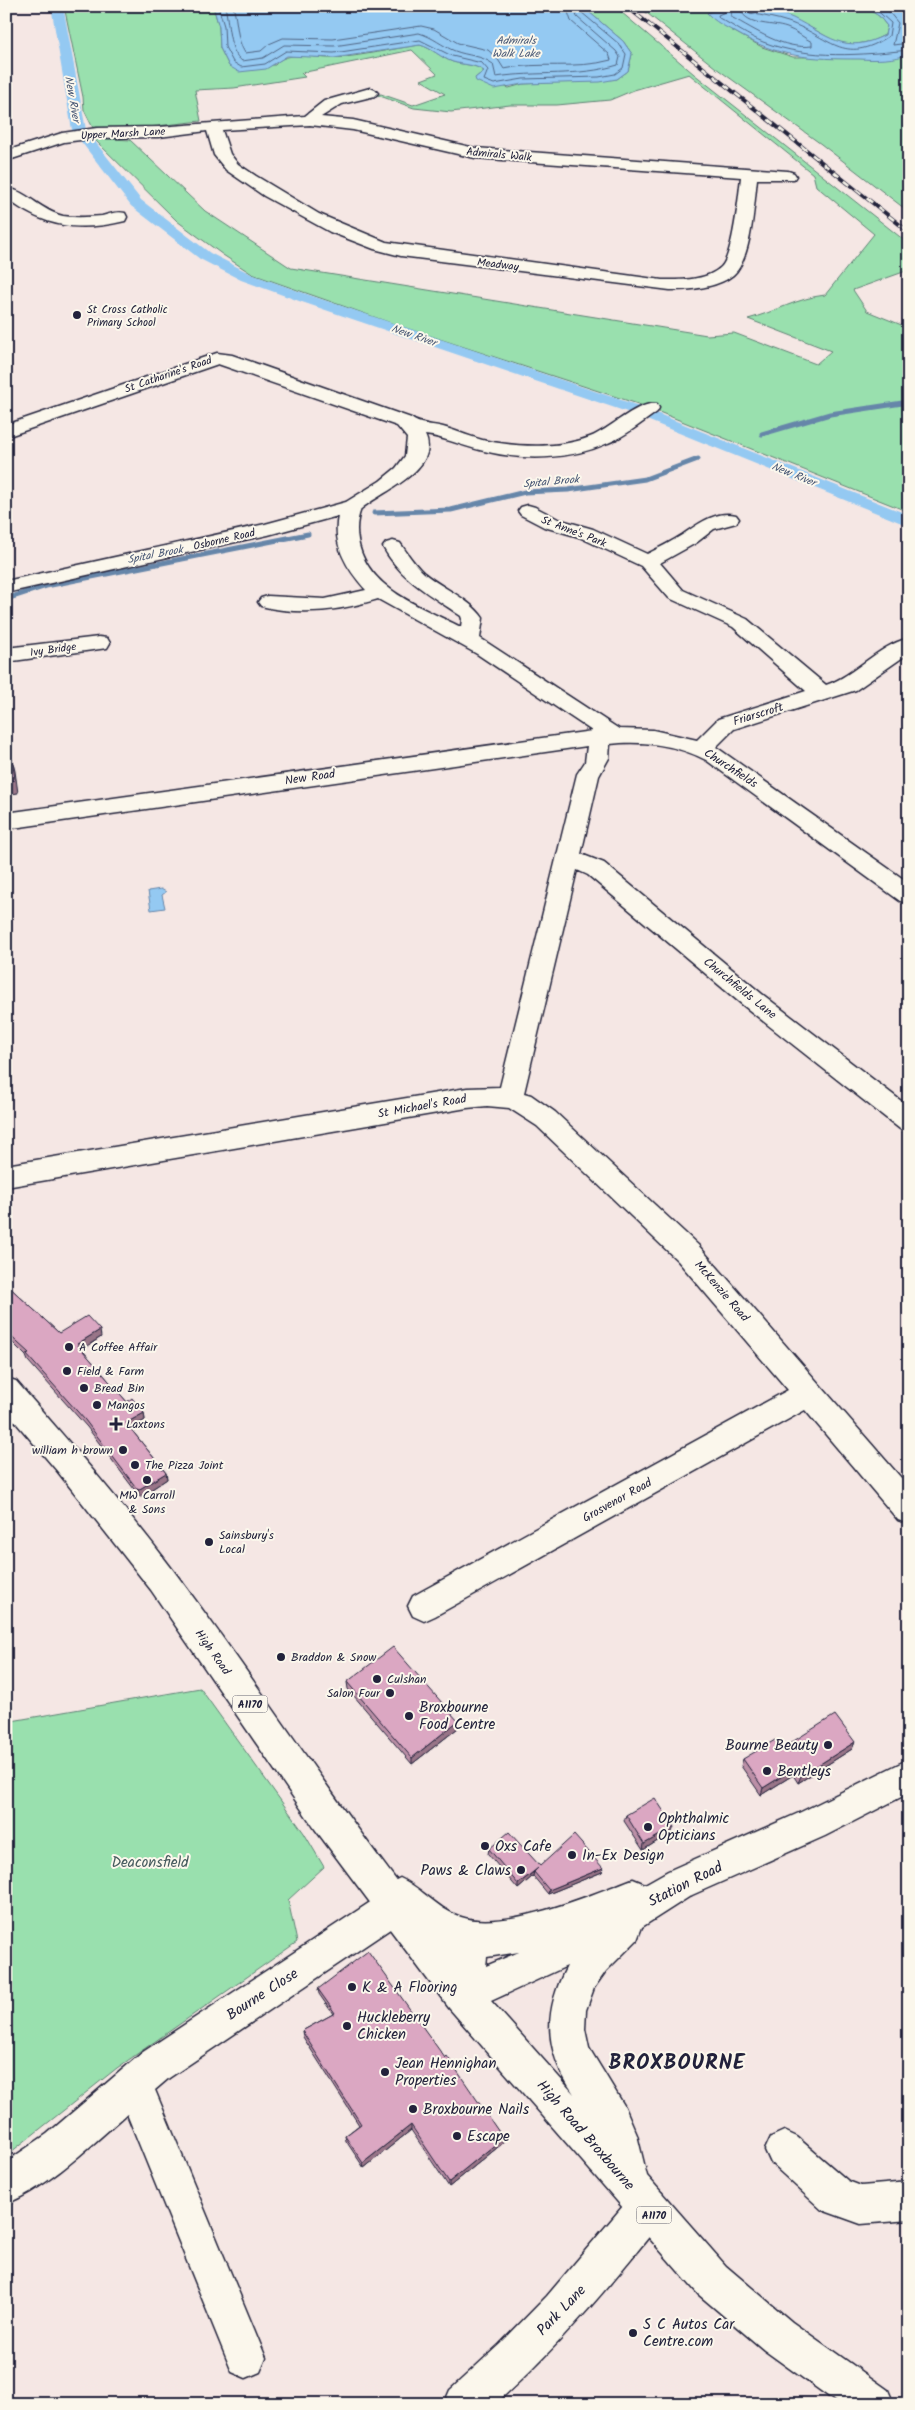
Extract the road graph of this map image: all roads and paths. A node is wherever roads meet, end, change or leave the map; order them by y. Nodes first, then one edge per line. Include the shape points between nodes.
1 (370, 93) dead end
2 (310, 120) junction
3 (213, 126) junction
4 (6, 156) edge
5 (750, 174) junction
6 (788, 176) dead end
7 (12, 194) dead end
8 (119, 217) dead end
9 (650, 408) dead end
10 (413, 429) junction
11 (6, 431) edge
12 (353, 506) junction
13 (528, 511) dead end
14 (729, 519) dead end
15 (393, 547) dead end
16 (648, 562) junction
17 (6, 587) edge
18 (380, 592) junction
19 (268, 602) dead end
20 (468, 639) junction
21 (99, 643) dead end
22 (909, 644) edge
23 (6, 656) edge
24 (823, 694) junction
25 (606, 737) junction
26 (564, 742) junction
27 (701, 748) junction
28 (588, 774) junction
29 (6, 821) edge
30 (569, 860) junction
31 (909, 895) edge
32 (510, 1098) junction
33 (909, 1122) edge
34 (6, 1176) edge
35 (6, 1390) edge
36 (810, 1393) junction
37 (909, 1510) edge
38 (424, 1606) dead end
39 (909, 1776) edge
40 (361, 1863) junction
41 (680, 1882) junction
42 (393, 1907) junction
43 (473, 1938) junction
44 (462, 1995) junction
45 (134, 2084) junction
46 (784, 2150) dead end
47 (6, 2185) edge
48 (639, 2197) junction
49 (909, 2201) edge
50 (246, 2358) dead end
51 (464, 2404) edge
52 (874, 2404) edge

1 - 2 street via 328,105 318,110
2 - 3 street, Admirals Walk
2 - 5 street, Admirals Walk via 353,125 475,153
3 - 4 street, Upper Marsh Lane via 66,137
3 - 5 street, Meadway via 222,155 232,167 309,214 363,241 401,251 662,285 698,282 729,269 741,230
5 - 6 street, Admirals Walk
7 - 8 street via 48,217 68,223 90,224
9 - 10 street, St Catharine's Road via 621,428 586,445 525,450 483,446 428,429
10 - 11 street, St Catharine's Road via 400,420 216,358
10 - 12 street via 418,445 412,461 392,482
12 - 17 street, Osborne Road via 268,529
12 - 18 street via 348,516 346,536 350,554
13 - 16 street, St Anne's Park
14 - 16 street via 700,518 689,539
15 - 20 street via 398,558 419,580 473,618
16 - 24 street, St Anne's Park via 683,599 731,618 758,636
18 - 19 street via 323,607
18 - 20 street
20 - 25 street via 511,665
21 - 23 street, Ivy Bridge
22 - 24 street, Friarscroft via 883,659 858,680
24 - 27 street, Friarscroft via 726,724
25 - 26 street, New Road
25 - 27 street, Churchfields via 654,738
25 - 28 street via 596,766
26 - 28 street
26 - 29 street, New Road
27 - 31 street, Churchfields via 730,765
28 - 30 street
30 - 32 street
30 - 33 street, Churchfields Lane via 596,869 753,1000
32 - 34 street, St Michael's Road via 466,1098
32 - 36 street, McKenzie Road via 522,1102 546,1120 683,1247
35 - 40 street, High Road / A1170 via 157,1573
36 - 37 street, McKenzie Road
36 - 38 street, Grosvenor Road
39 - 41 street, Station Road via 813,1824
40 - 42 street, High Road / A1170
40 - 43 street via 425,1918 452,1932
41 - 43 street via 502,1938
41 - 44 street, Station Road via 626,1916 546,1958
41 - 48 street via 604,1945 576,1981 567,2011 571,2049 612,2121
42 - 44 street, High Road / A1170
42 - 45 street, Bourne Close via 156,2064
43 - 44 street
44 - 48 street, High Road Broxbourne / A1170
45 - 47 street, Bourne Close via 60,2148
45 - 50 street
46 - 49 street via 836,2196 861,2205
48 - 51 street, Park Lane via 592,2277 554,2319
48 - 52 street, High Road Broxbourne / A1170 via 712,2280 778,2336

